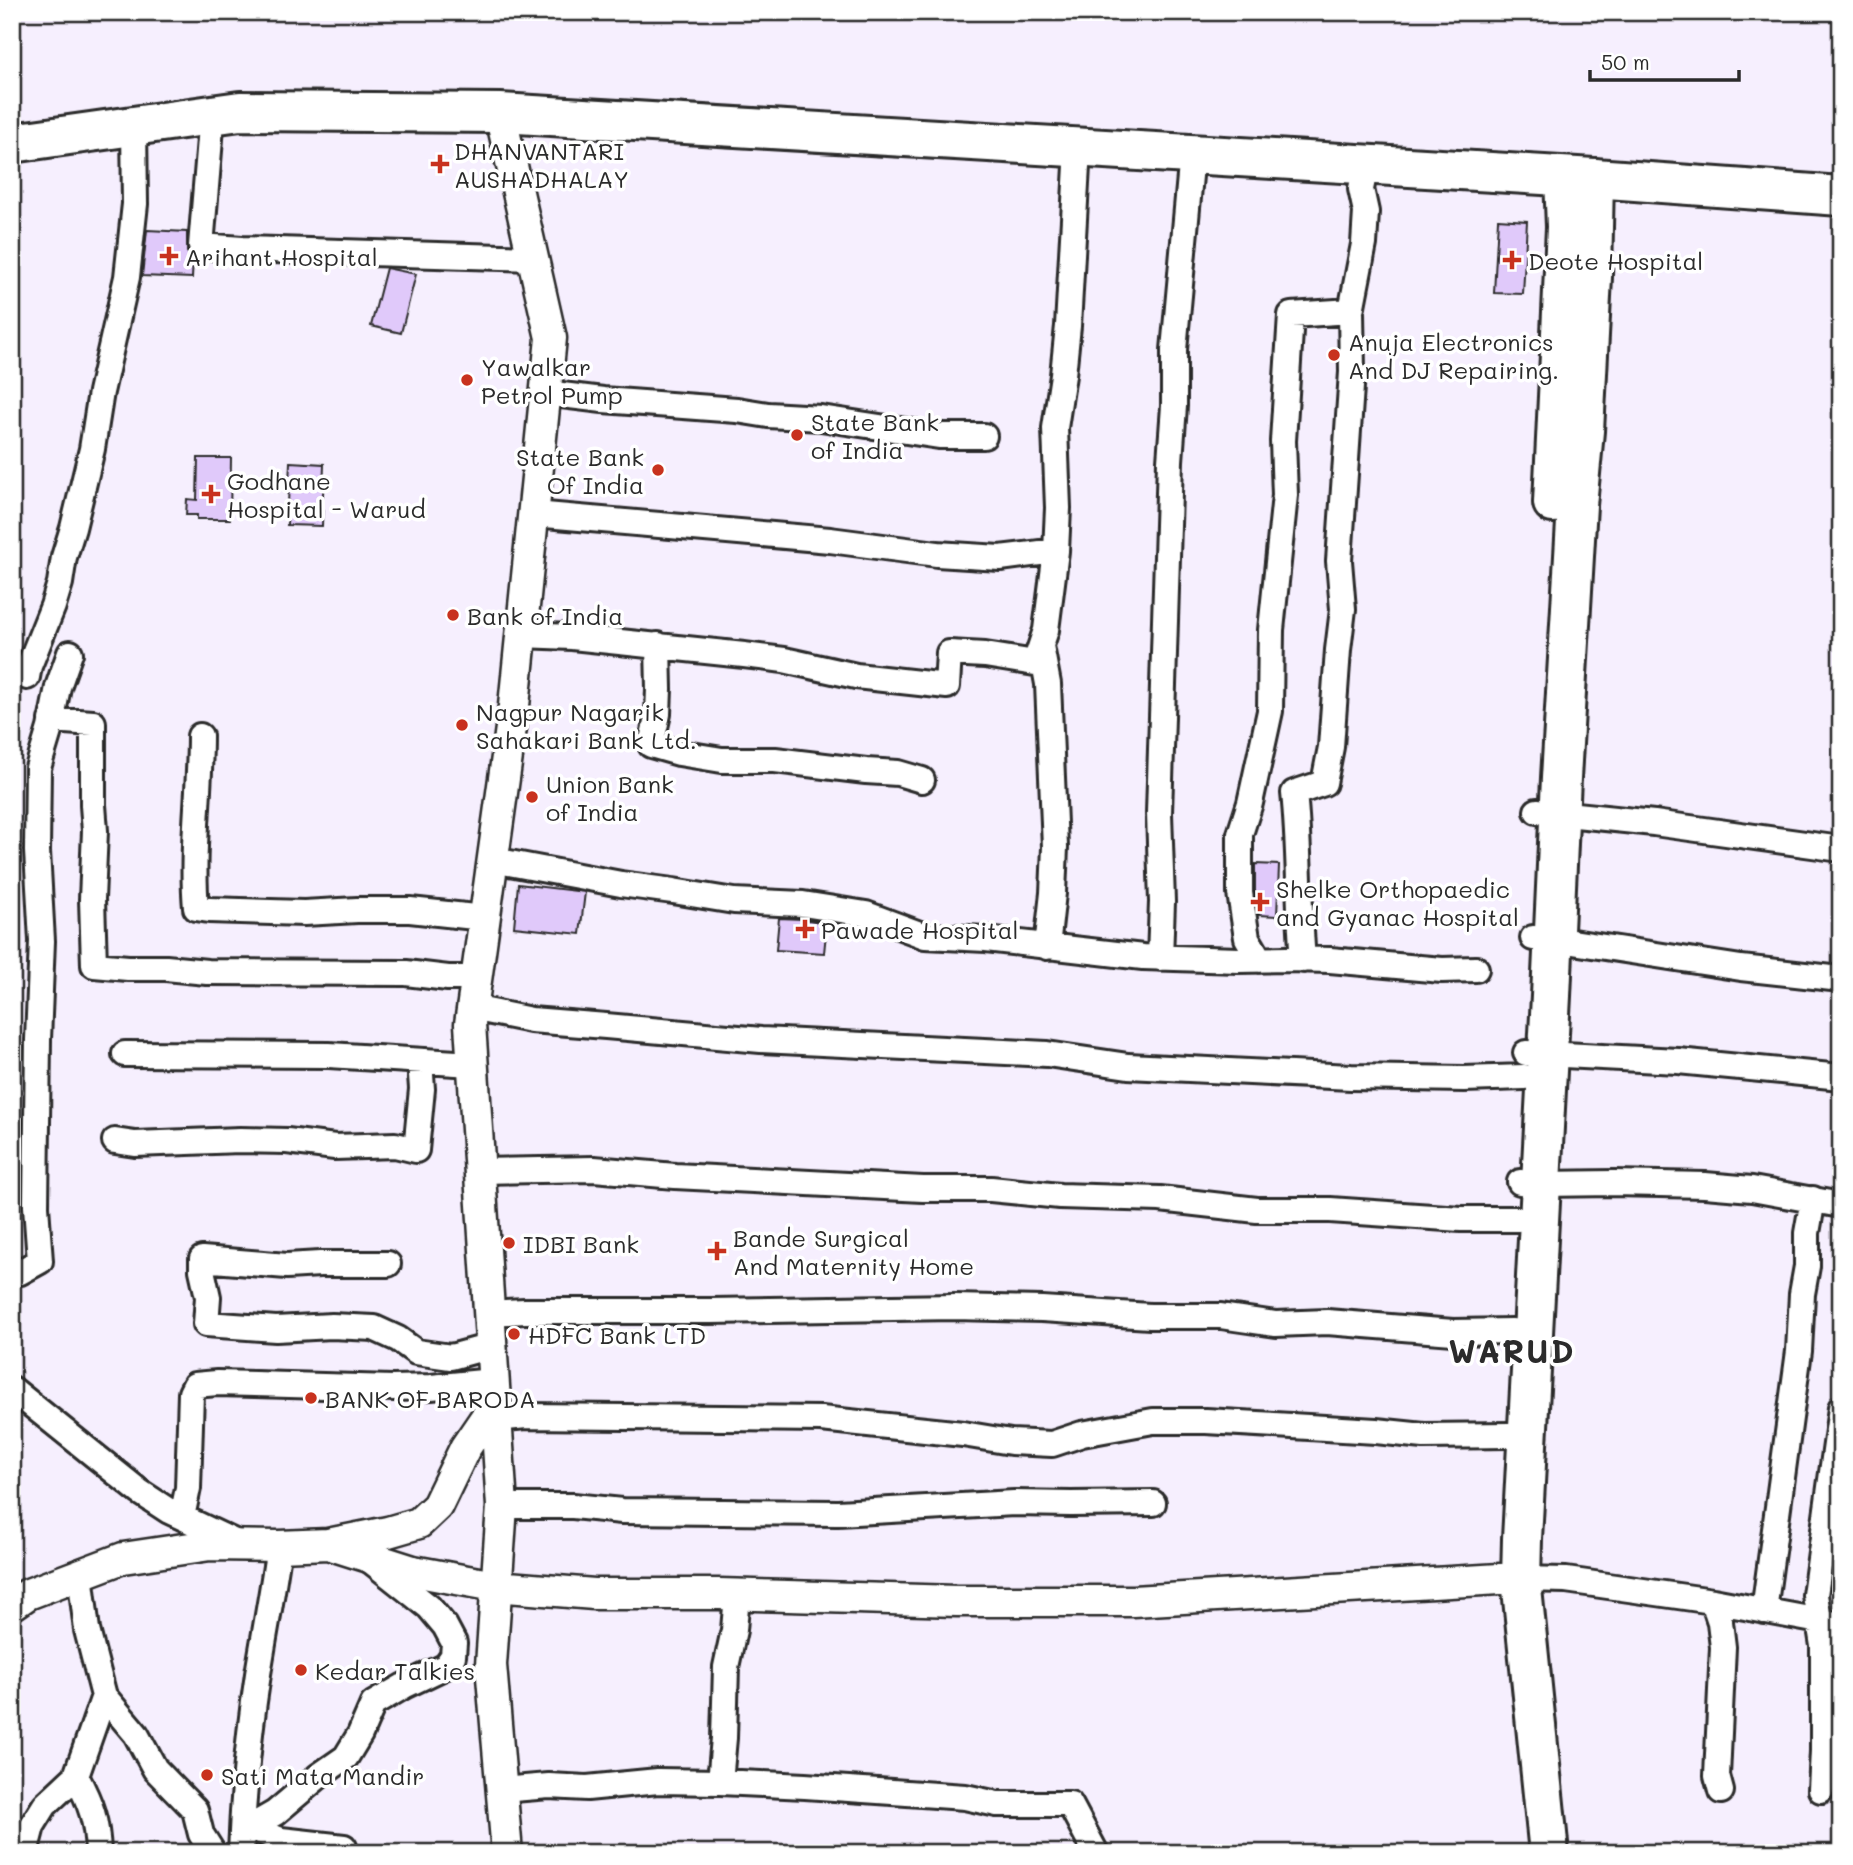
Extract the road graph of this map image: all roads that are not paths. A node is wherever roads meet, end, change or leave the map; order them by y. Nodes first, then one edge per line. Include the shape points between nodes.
1 (500, 113) junction
2 (212, 115) junction
3 (134, 126) junction
4 (12, 144) edge
5 (1078, 148) junction
6 (1192, 155) junction
7 (1366, 165) junction
8 (1579, 178) junction
9 (1841, 196) edge
10 (533, 258) junction
11 (1351, 311) junction
12 (545, 393) junction
13 (984, 436) dead end
14 (534, 513) junction
15 (1056, 551) junction
16 (522, 635) junction
17 (658, 645) junction
18 (1041, 646) junction
19 (70, 653) dead end
20 (27, 677) dead end
21 (51, 720) junction
22 (200, 736) dead end
23 (922, 780) dead end
24 (1548, 811) junction
25 (1841, 849) edge
26 (493, 860) junction
27 (485, 918) junction
28 (1543, 939) junction
29 (1047, 947) junction
30 (1160, 958) junction
31 (1260, 960) junction
32 (1303, 960) junction
33 (1476, 969) dead end
34 (476, 978) junction
35 (1841, 979) edge
36 (472, 1008) junction
37 (125, 1054) dead end
38 (420, 1061) junction
39 (1533, 1061) junction
40 (472, 1064) junction
41 (1841, 1077) edge
42 (114, 1141) dead end
43 (479, 1171) junction
44 (1527, 1195) junction
45 (1813, 1199) junction
46 (1841, 1205) edge
47 (388, 1264) dead end
48 (12, 1273) edge
49 (489, 1313) junction
50 (1512, 1331) junction
51 (491, 1346) junction
52 (12, 1389) edge
53 (495, 1401) junction
54 (1841, 1408) edge
55 (1509, 1435) junction
56 (1153, 1503) dead end
57 (502, 1506) junction
58 (182, 1517) junction
59 (328, 1544) junction
60 (242, 1545) junction
61 (279, 1546) junction
62 (366, 1556) junction
63 (80, 1574) junction
64 (1511, 1579) junction
65 (495, 1586) junction
66 (737, 1595) junction
67 (1713, 1601) junction
68 (12, 1605) edge
69 (1764, 1611) junction
70 (1830, 1622) edge
71 (104, 1696) junction
72 (76, 1776) junction
73 (720, 1782) junction
74 (501, 1790) junction
75 (1821, 1790) dead end
76 (1721, 1791) dead end
77 (245, 1837) edge
78 (344, 1847) dead end
79 (25, 1853) edge
80 (98, 1853) edge
81 (212, 1853) edge
82 (507, 1853) edge
83 (1096, 1853) edge
84 (1530, 1853) edge
85 (1549, 1853) edge

1 - 2 main road via 240,111
1 - 5 main road
1 - 10 street
2 - 3 main road
2 - 10 street via 201,246
3 - 4 main road
3 - 20 street via 135,204 124,289 60,583
5 - 6 main road
5 - 15 street via 1068,326 1055,428
6 - 7 main road
6 - 30 street via 1174,351 1159,813
7 - 8 main road
7 - 11 street via 1361,189 1366,212 1364,244
8 - 9 main road
8 - 24 main road via 1566,227
10 - 12 street via 551,338
11 - 31 street via 1291,315 1270,711 1240,834 1243,916 1247,938
11 - 32 street via 1352,372 1339,561 1343,609 1331,747 1324,783 1294,793
12 - 13 street via 821,418 939,436
12 - 14 street
14 - 15 street via 937,554 1000,558
14 - 16 street
15 - 18 street
16 - 17 street
16 - 26 street
17 - 18 street via 947,686 949,653 1035,663
17 - 23 street via 658,714 651,745 722,760 775,760 898,773
18 - 29 street via 1048,684 1055,847
19 - 21 street
21 - 34 street via 93,723 94,965
21 - 48 street via 38,768 42,941 36,1206 40,1261
22 - 27 street via 196,908 304,913 410,910
24 - 25 street
24 - 28 main road
26 - 27 street
26 - 29 street via 734,901 803,904 866,914 925,936
27 - 34 street
28 - 35 street
28 - 39 main road
29 - 30 street
30 - 31 street
31 - 32 street
32 - 33 street
34 - 36 street
36 - 39 street via 531,1020 761,1040 1047,1054 1128,1066 1464,1079
36 - 40 street
37 - 38 street via 329,1055
38 - 40 street
38 - 42 street via 416,1150 395,1145 335,1147 275,1141
39 - 41 street via 1678,1061
39 - 44 main road
40 - 43 street
43 - 44 street via 594,1169 1461,1219
43 - 49 street
44 - 45 street via 1614,1183 1705,1185
44 - 50 main road
44 - 64 main road
45 - 46 street
45 - 69 street
47 - 51 street via 288,1266 202,1259 208,1297 206,1324 374,1328 416,1352 451,1357
49 - 50 street via 955,1307 1221,1316 1276,1324 1327,1322 1453,1332
49 - 51 street
50 - 55 main road
51 - 53 street
52 - 58 street via 140,1492
53 - 55 street via 526,1416 821,1419 1052,1444 1153,1421 1424,1436
53 - 57 street
53 - 58 street via 431,1387 195,1385
53 - 59 street via 465,1448 437,1506 419,1523
54 - 70 street via 1815,1595
55 - 64 main road
56 - 57 street via 1014,1503 838,1513
57 - 65 street
58 - 60 street
59 - 61 street
59 - 62 street
60 - 61 street
60 - 63 street via 210,1545 124,1558
61 - 77 street via 258,1675 242,1814
62 - 65 street via 413,1571
62 - 77 street via 429,1607 454,1643 453,1656 446,1666 373,1704 346,1757
63 - 68 street
63 - 71 street via 87,1630
64 - 66 street via 1133,1601
64 - 67 street via 1566,1580
64 - 84 main road
64 - 85 main road
65 - 66 street via 594,1594
65 - 74 street via 491,1665
66 - 73 street via 726,1667
67 - 69 street
67 - 76 street via 1723,1647 1717,1776
69 - 70 street
70 - 75 street via 1823,1646
71 - 72 street
71 - 81 street via 136,1734 155,1769 195,1810
72 - 79 street via 45,1805 32,1826
72 - 80 street via 91,1805
73 - 74 street
73 - 83 street via 965,1797 997,1804 1070,1804
74 - 82 street
77 - 78 street

